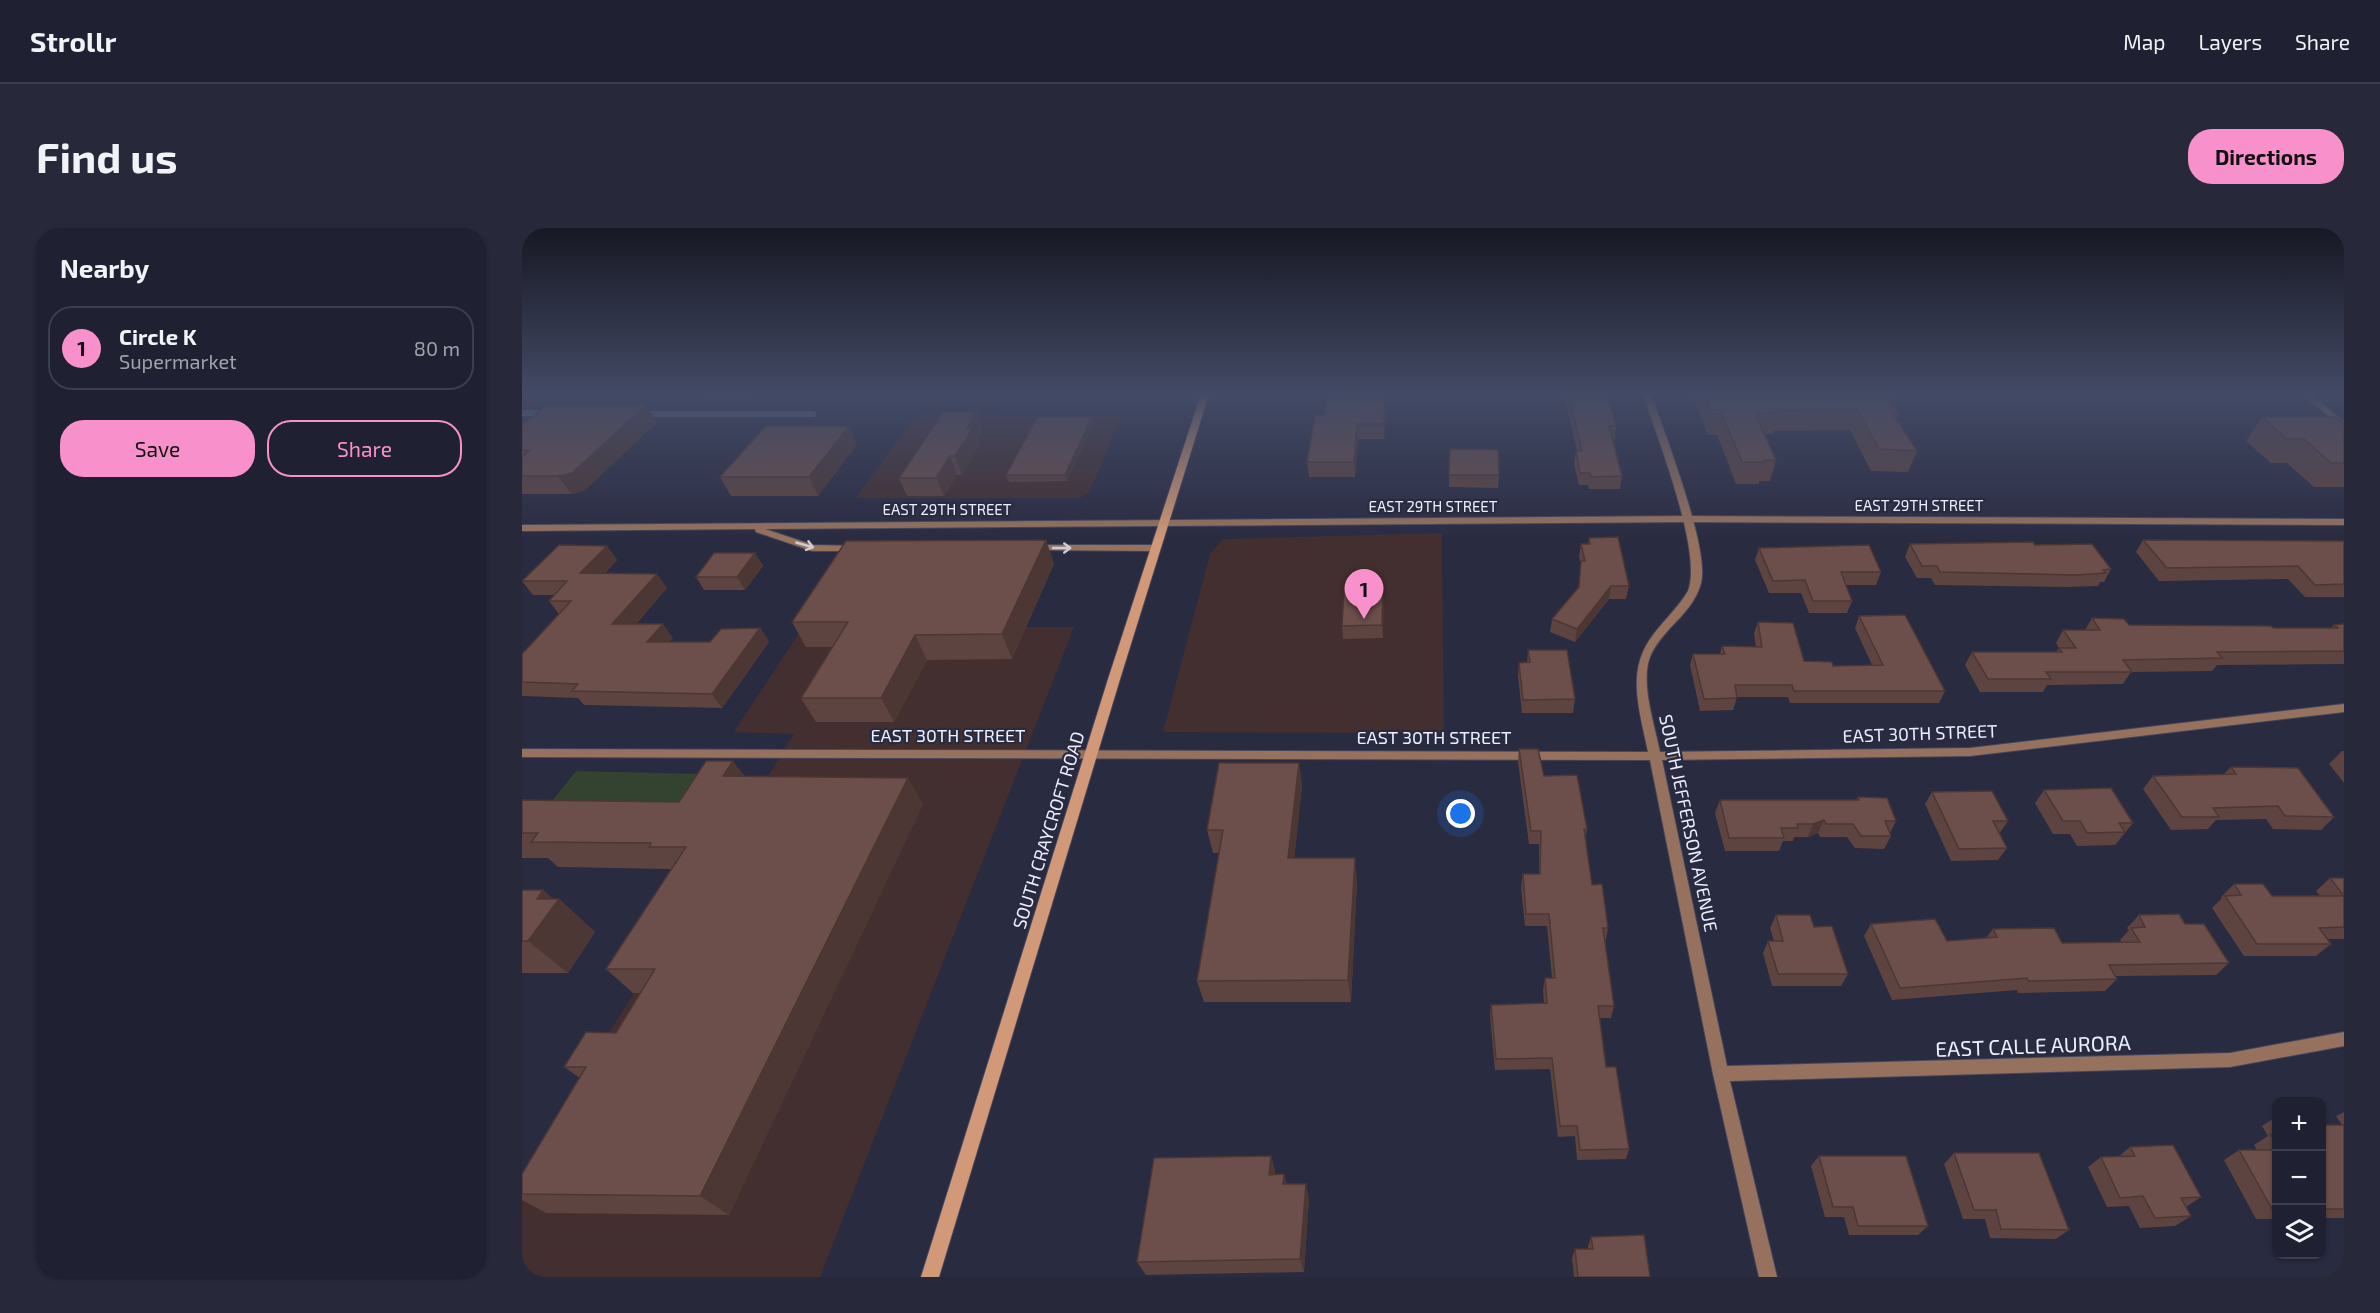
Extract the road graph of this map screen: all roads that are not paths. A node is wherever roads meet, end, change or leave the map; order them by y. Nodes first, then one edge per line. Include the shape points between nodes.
1 (1188, 443) edge
2 (1662, 443) edge
3 (1685, 519) junction
4 (2344, 522) edge
5 (1162, 523) junction
6 (749, 526) junction
7 (522, 528) edge
8 (869, 548) edge
9 (1022, 548) edge
10 (1155, 548) junction
11 (2344, 708) edge
12 (522, 753) edge
13 (1091, 753) junction
14 (1656, 756) junction
15 (2344, 1039) edge
16 (1721, 1074) junction
17 (930, 1277) edge
18 (1768, 1277) edge

1 - 5 main road, SOUTH CRAYCROFT ROAD
2 - 3 street, SOUTH JEFFERSON AVENUE
3 - 4 street, EAST 29TH STREET
3 - 5 street, EAST 29TH STREET
3 - 14 street, SOUTH JEFFERSON AVENUE via 1695,550 1697,580 1690,597 1661,630 1644,658 1643,698
5 - 6 street, EAST 29TH STREET
5 - 10 main road, SOUTH CRAYCROFT ROAD
6 - 7 street, EAST 29TH STREET
6 -> 8 street via 812,548
9 -> 10 street
10 - 13 main road, SOUTH CRAYCROFT ROAD
11 - 14 street, EAST 30TH STREET via 1970,752
12 - 13 street, EAST 30TH STREET
13 - 14 street, EAST 30TH STREET
13 - 17 main road, SOUTH CRAYCROFT ROAD
14 - 16 street, SOUTH JEFFERSON AVENUE
15 - 16 street, EAST CALLE AURORA via 2230,1060
16 - 18 street, SOUTH JEFFERSON AVENUE

